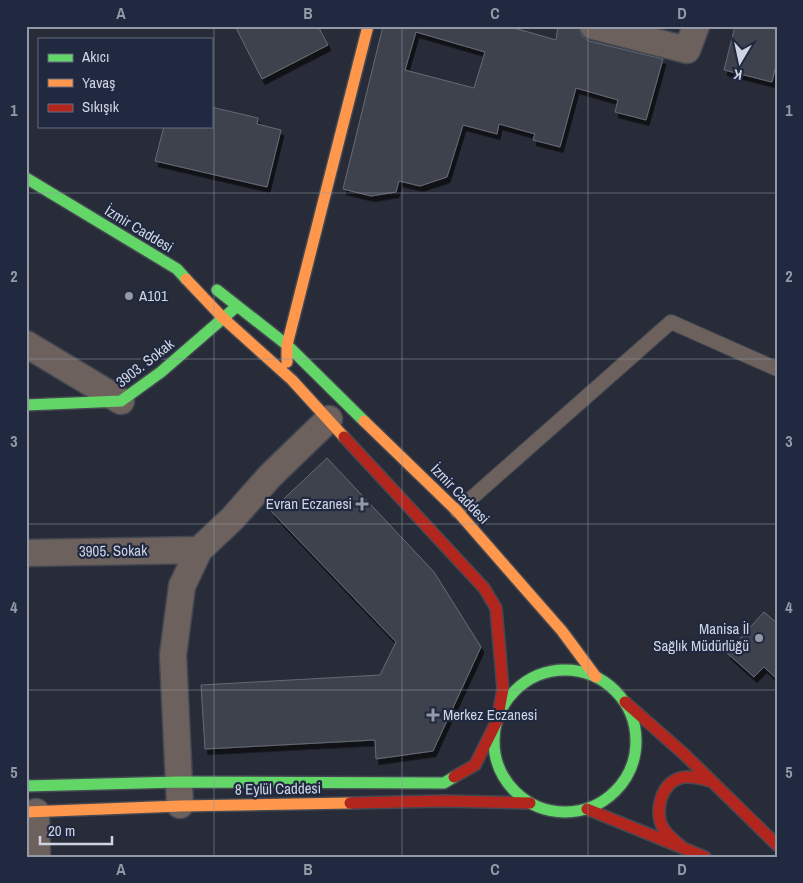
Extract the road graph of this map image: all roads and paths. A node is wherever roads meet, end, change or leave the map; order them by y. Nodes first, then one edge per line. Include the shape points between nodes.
1 (368, 26) edge
2 (593, 26) edge
3 (696, 26) edge
4 (26, 178) edge
5 (74, 194) dead end
6 (236, 306) junction
7 (223, 318) junction
8 (26, 344) edge
9 (287, 345) junction
10 (777, 369) edge
11 (292, 380) junction
12 (121, 401) junction
13 (26, 405) edge
14 (329, 419) junction
15 (457, 511) junction
16 (199, 550) junction
17 (26, 552) edge
18 (596, 677) junction
19 (623, 700) junction
20 (496, 721) junction
21 (711, 781) junction
22 (26, 786) edge
23 (180, 794) junction
24 (530, 803) junction
25 (587, 809) junction
26 (31, 812) edge
27 (777, 845) edge
28 (686, 849) junction
29 (37, 857) edge
30 (705, 857) edge

1 - 9 main road
2 - 3 street via 687,50
4 - 7 main road, İzmir Caddesi via 177,269
5 - 6 main road, İzmir Caddesi via 179,260
6 - 7 main road, 3903. Sokak
6 - 9 main road, İzmir Caddesi
7 - 11 main road, İzmir Caddesi
7 - 12 main road, 3903. Sokak via 161,372
8 - 12 street
9 - 11 main road
9 - 15 main road, İzmir Caddesi
10 - 15 lane via 671,322
11 - 14 main road, İzmir Caddesi
12 - 13 main road, 3903. Sokak
14 - 16 street
14 - 20 main road, İzmir Caddesi via 484,588 496,608 502,689
15 - 18 main road, İzmir Caddesi via 562,631
16 - 17 street, 3905. Sokak
16 - 23 street via 182,586 173,655
18 - 19 main road via 612,687
18 - 20 main road via 575,670 553,671 532,678 514,691
19 - 21 main road
19 - 25 main road via 633,720 636,742 633,764 622,784 606,799
20 - 23 main road via 475,765 444,783
20 - 24 main road via 494,753 501,773
21 - 27 main road
21 - 28 main road via 686,777 669,784 660,801 660,821 670,837
22 - 23 main road
23 - 24 main road, 8 Eylül Caddesi
23 - 26 main road, 8 Eylül Caddesi
24 - 25 main road via 548,810 568,812
25 - 28 main road
26 - 29 street
28 - 30 main road

